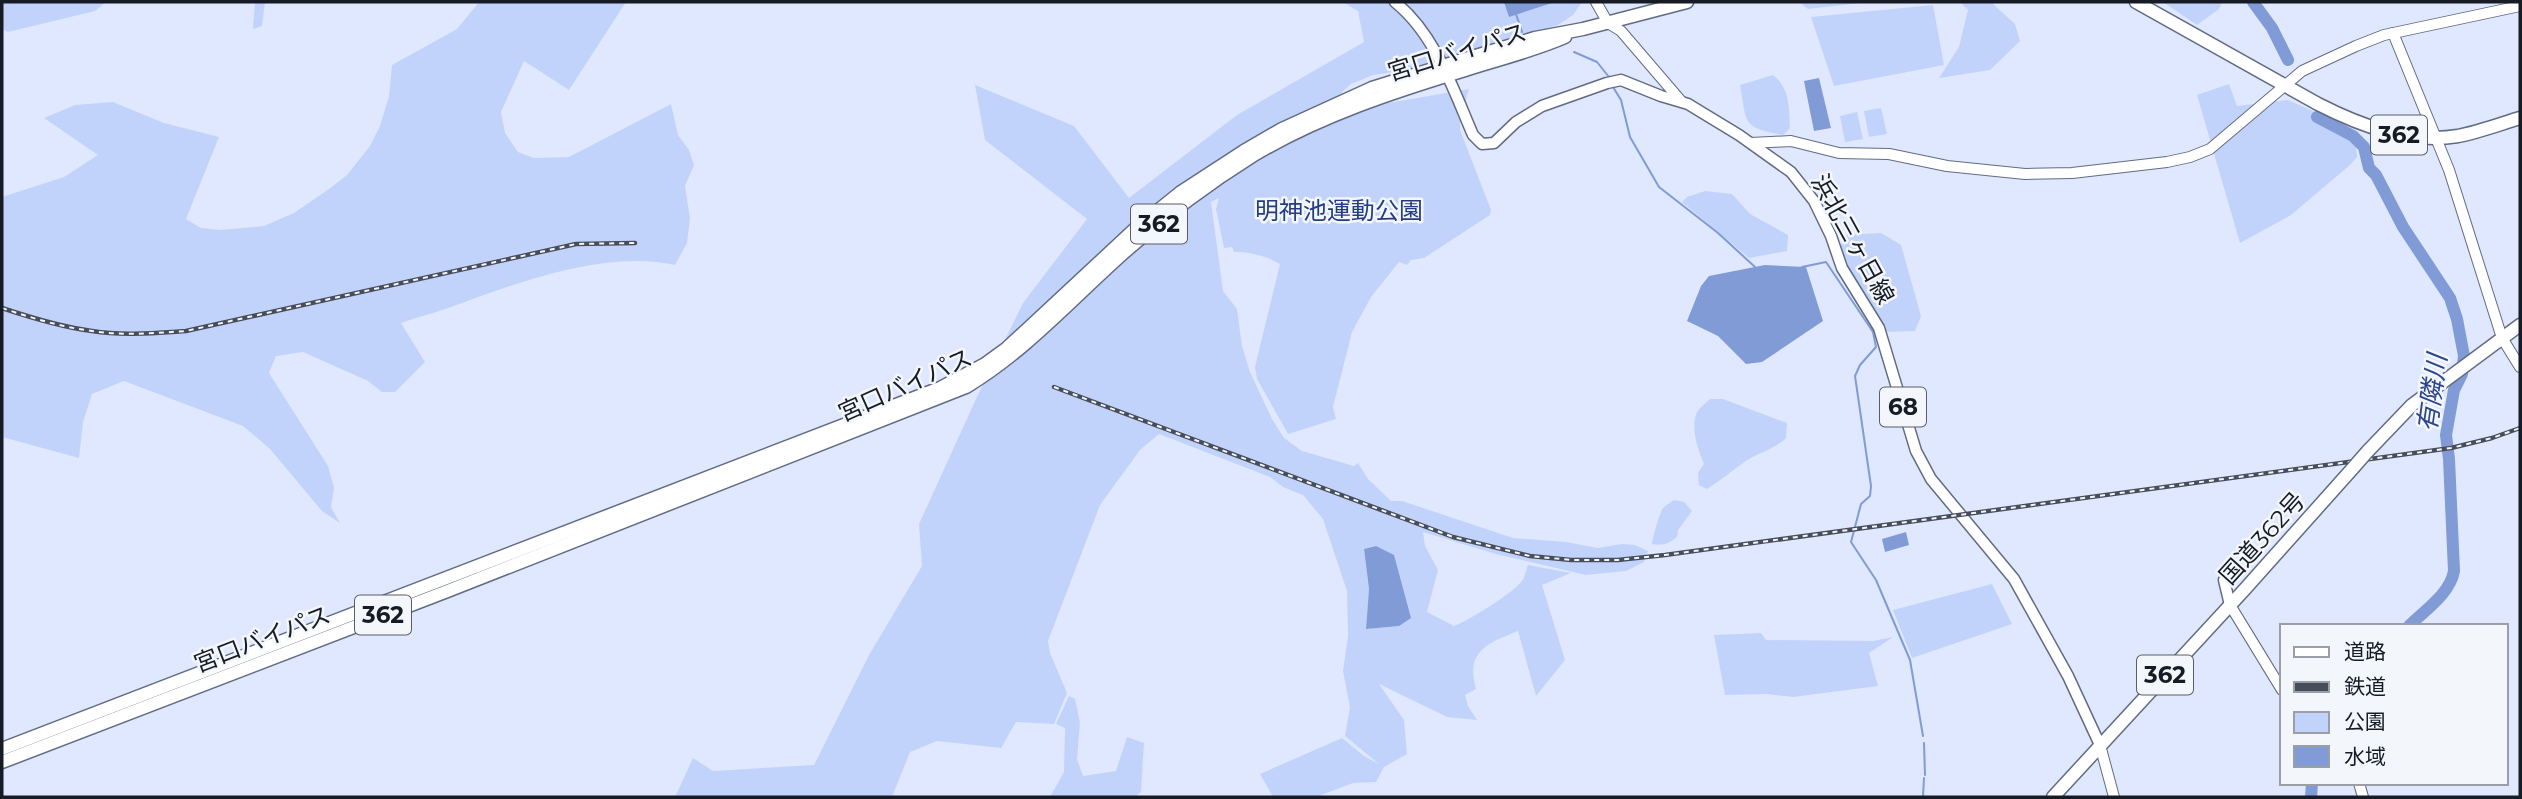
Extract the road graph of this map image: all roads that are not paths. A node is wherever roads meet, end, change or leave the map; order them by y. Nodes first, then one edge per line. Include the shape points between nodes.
1 (1395, 2) edge
2 (1596, 2) edge
3 (1687, 2) edge
4 (2136, 2) edge
5 (2520, 6) edge
6 (1608, 23) junction
7 (2393, 33) junction
8 (1445, 71) junction
9 (2286, 85) junction
10 (1681, 102) junction
11 (2520, 118) edge
12 (2435, 137) junction
13 (1751, 143) junction
14 (2520, 325) edge
15 (2502, 338) junction
16 (2520, 367) edge
17 (2224, 580) dead end
18 (2230, 605) junction
19 (2280, 687) edge
20 (2101, 745) junction
21 (2, 749) edge
22 (2, 762) edge
23 (2053, 797) edge
24 (2114, 797) edge

1 - 8 main road, 浜北三ヶ日線 / 68 via 1418,26
2 - 6 street
3 - 6 highway, 362
4 - 9 highway, 362
5 - 7 street
6 - 8 highway, 宮口バイパス / 362 via 1535,38
6 - 10 street via 1621,31
7 - 9 street via 2302,71
7 - 12 street
8 - 10 main road, 浜北三ヶ日線 / 68 via 1473,135 1482,144 1494,143 1533,110 1614,80
8 - 21 highway, 宮口バイパス / 362 via 1372,88 1244,150 1135,229 1007,348 962,377
8 - 22 highway, 宮口バイパス / 362 via 1353,107 1219,178 1120,256 1030,340 966,387
9 - 12 highway, 362 via 2349,120 2397,134
9 - 13 street via 2210,149 2178,160 2115,169 2025,174 1889,154 1839,153 1791,141
10 - 13 main road, 浜北三ヶ日線 / 68
11 - 12 highway, 362 via 2470,133
12 - 15 street
13 - 20 main road, 浜北三ヶ日線 / 68 via 1791,172 1814,201 1842,268 1879,328 1916,451 1931,479 2014,579
14 - 15 highway, 国道362号 / 362
15 - 16 street
15 - 18 highway, 国道362号 / 362, bridge via 2412,405
17 - 18 main road
18 - 19 street
18 - 20 highway, 国道362号 / 362
20 - 23 highway, 国道362号 / 362
20 - 24 street

